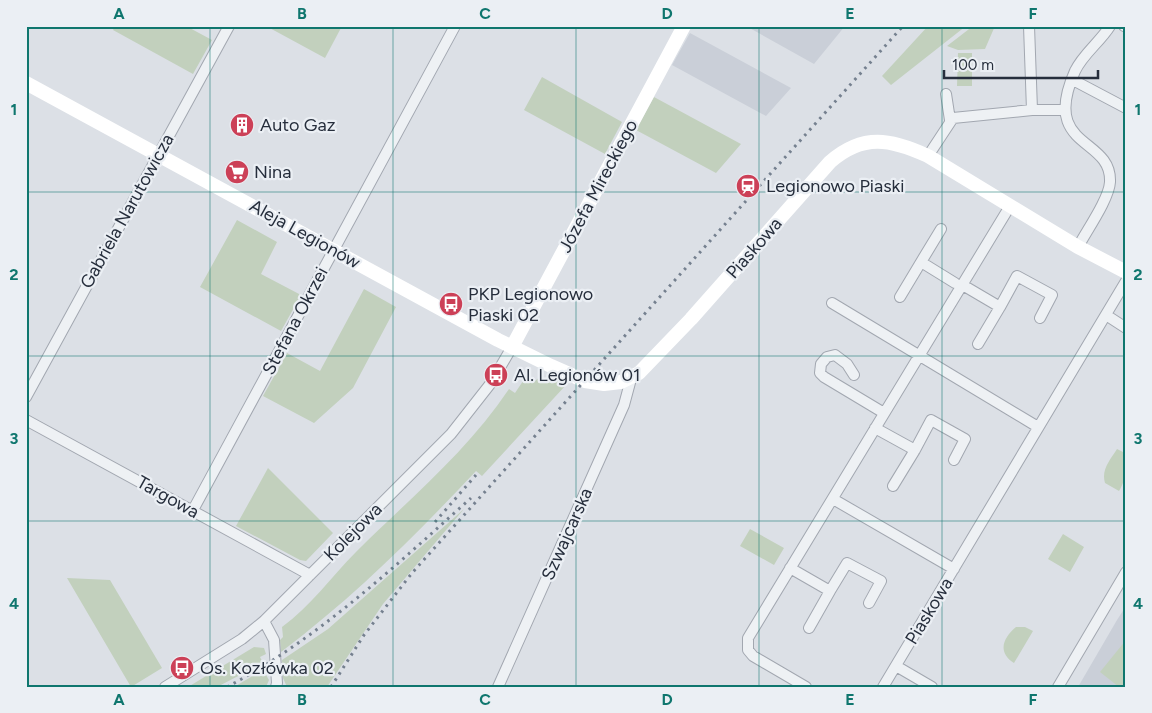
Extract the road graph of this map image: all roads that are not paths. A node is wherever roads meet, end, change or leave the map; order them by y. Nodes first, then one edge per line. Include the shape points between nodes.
1 (229, 26) edge
2 (455, 26) edge
3 (684, 26) edge
4 (1029, 26) edge
5 (1110, 26) edge
6 (1072, 80) junction
7 (26, 83) edge
8 (946, 94) dead end
9 (1126, 108) edge
10 (1032, 110) junction
11 (1065, 110) junction
12 (950, 120) junction
13 (158, 154) junction
14 (928, 156) junction
15 (1010, 206) junction
16 (941, 229) dead end
17 (1078, 246) junction
18 (334, 250) junction
19 (921, 262) junction
20 (1126, 272) edge
21 (1126, 280) edge
22 (955, 283) dead end
23 (966, 287) dead end
24 (900, 297) dead end
25 (832, 303) dead end
26 (1000, 307) junction
27 (1106, 315) junction
28 (1040, 318) dead end
29 (1126, 328) edge
30 (978, 344) dead end
31 (512, 347) junction
32 (919, 356) junction
33 (854, 375) dead end
34 (631, 379) junction
35 (584, 381) joint
36 (26, 396) edge
37 (884, 413) junction
38 (26, 420) edge
39 (1038, 427) junction
40 (875, 428) junction
41 (915, 450) junction
42 (954, 460) dead end
43 (893, 486) dead end
44 (833, 499) junction
45 (193, 510) junction
46 (790, 568) junction
47 (954, 569) junction
48 (1126, 572) edge
49 (310, 575) junction
50 (830, 591) junction
51 (869, 603) dead end
52 (264, 621) junction
53 (809, 628) dead end
54 (896, 666) junction
55 (278, 685) edge
56 (165, 687) edge
57 (498, 687) edge
58 (806, 687) edge
59 (883, 687) edge
60 (932, 687) edge
61 (1058, 687) edge

1 - 13 street, Gabriela Narutowicza
2 - 18 street, Stefana Okrzei
3 - 31 street, Józefa Mireckiego
4 - 10 street
5 - 6 street via 1078,66
6 - 9 street
6 - 11 street
7 - 13 street, Aleja Legionów
8 - 12 street
10 - 11 street
10 - 12 street
11 - 17 street via 1068,124 1108,166 1110,175 1109,189
12 - 14 street
13 - 18 street, Aleja Legionów
13 - 36 street, Gabriela Narutowicza
14 - 15 street, Piaskowa
14 - 34 street, Piaskowa via 888,141 862,144 839,154 674,338
15 - 17 street, Piaskowa
15 - 32 street
16 - 19 street
17 - 20 street, Piaskowa
18 - 31 street, Aleja Legionów
18 - 45 street, Stefana Okrzei
19 - 22 street
19 - 24 street
21 - 27 street, Piaskowa
23 - 26 street
25 - 32 street
26 - 28 street via 1017,276 1052,296
26 - 30 street
27 - 29 street
27 - 39 street, Piaskowa
31 - 35 street, Aleja Legionów
31 - 49 street, Kolejowa via 487,390 451,434
32 - 37 street
32 - 39 street
33 - 37 street via 847,364 835,355 827,357 820,366 824,377
34 - 35 street, Piaskowa via 612,384
34 - 57 street, Szwajcarska via 620,413
37 - 40 street
38 - 45 street, Targowa
39 - 47 street, Piaskowa
40 - 41 street
40 - 44 street
41 - 42 street via 931,420 966,439
41 - 43 street
44 - 46 street
44 - 47 street
45 - 49 street, Targowa
46 - 50 street
46 - 58 street via 747,644 753,656
47 - 54 street, Piaskowa
48 - 61 street
49 - 52 street, Kolejowa
50 - 51 street via 846,563 882,581
50 - 53 street
52 - 55 street via 274,640
52 - 56 street, Kolejowa via 242,639
54 - 59 street, Piaskowa
54 - 60 street

